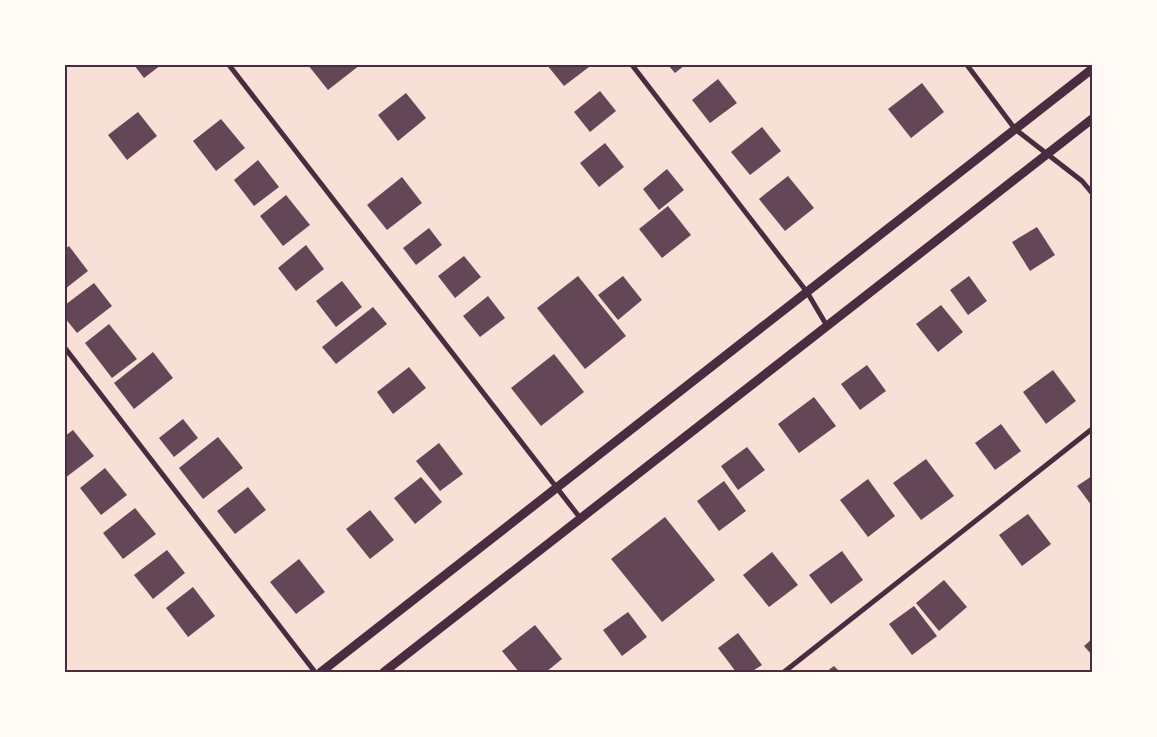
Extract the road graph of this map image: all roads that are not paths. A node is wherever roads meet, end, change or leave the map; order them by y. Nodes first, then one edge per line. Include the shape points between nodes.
1 (229, 65) edge
2 (632, 65) edge
3 (968, 65) edge
4 (1092, 69) edge
5 (1092, 119) edge
6 (1015, 129) junction
7 (1048, 155) junction
8 (1092, 193) edge
9 (807, 292) junction
10 (828, 327) junction
11 (65, 348) edge
12 (1092, 429) edge
13 (555, 488) junction
14 (581, 519) junction
15 (316, 672) edge
16 (321, 672) edge
17 (384, 672) edge
18 (784, 672) edge

1 - 13 street
2 - 9 street
3 - 6 street
4 - 6 street
5 - 7 street
6 - 7 street
6 - 9 street
7 - 8 street via 1082,181
7 - 10 street
9 - 10 street
9 - 13 street
10 - 14 street
11 - 15 street
12 - 18 street
13 - 14 street
13 - 16 street
14 - 17 street

